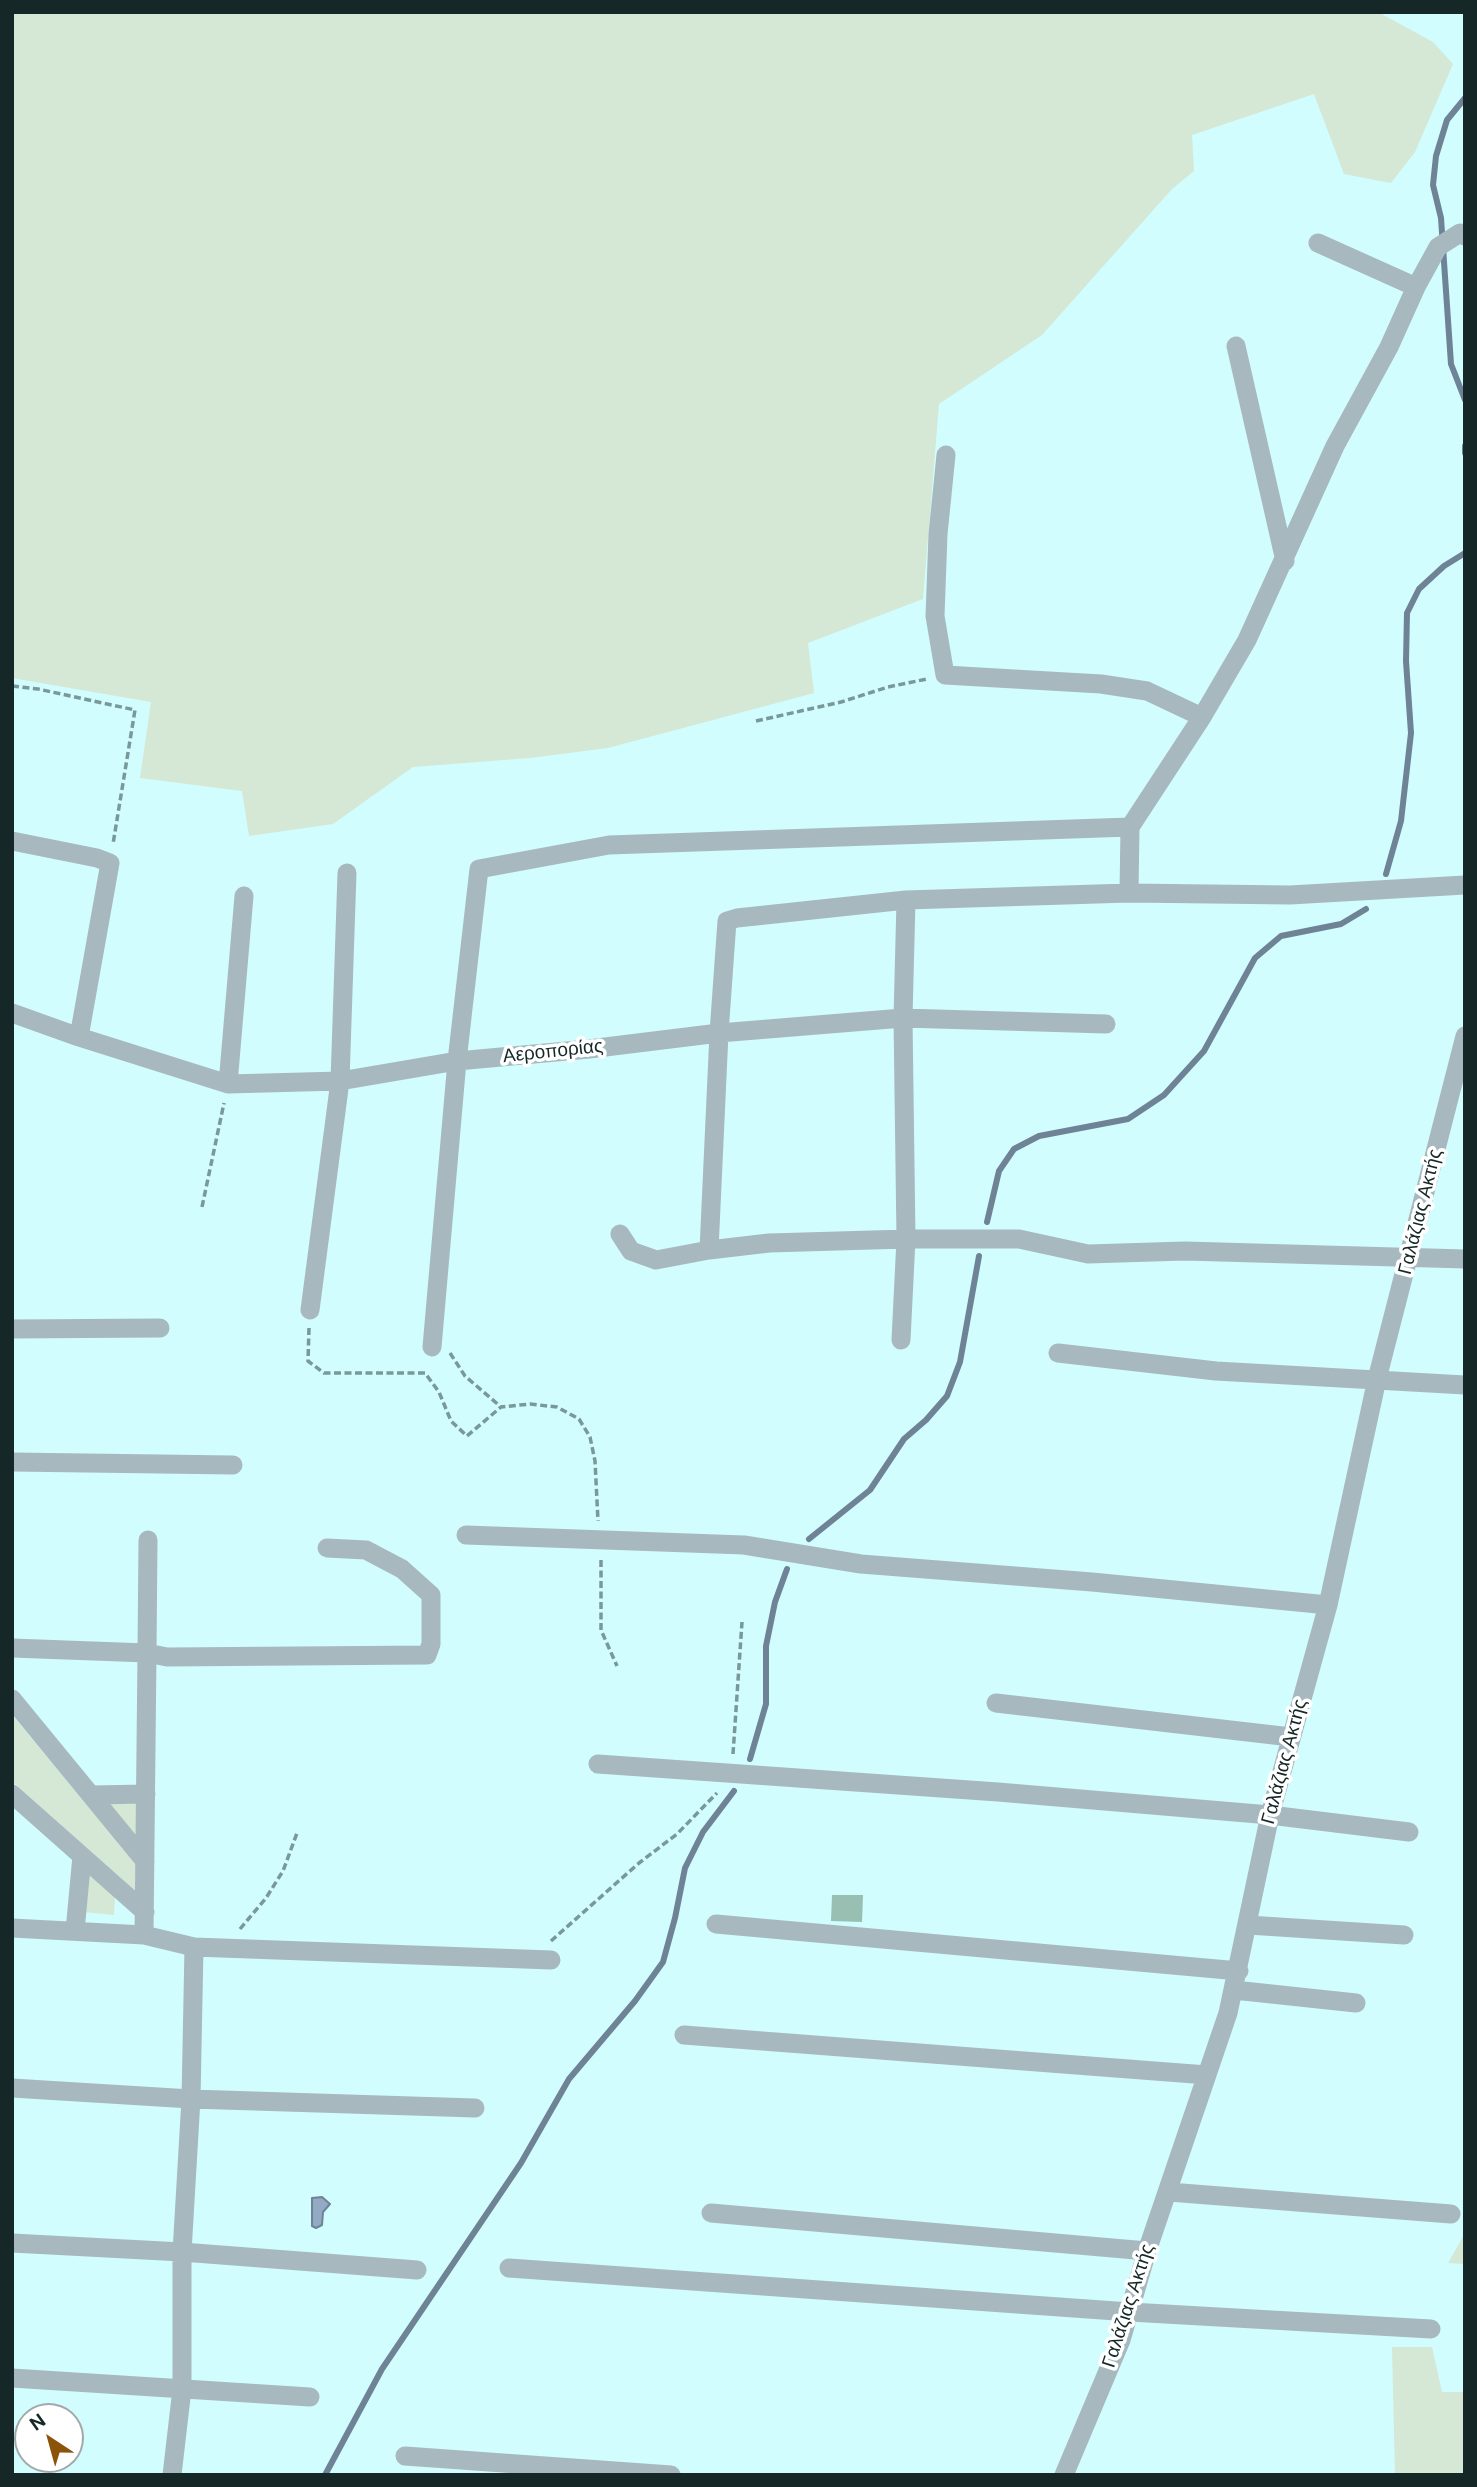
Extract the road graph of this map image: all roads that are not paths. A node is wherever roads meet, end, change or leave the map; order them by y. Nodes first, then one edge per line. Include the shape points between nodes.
1 (1465, 236) edge
2 (1318, 243) dead end
3 (1416, 288) junction
4 (1236, 346) dead end
5 (946, 455) dead end
6 (1285, 561) junction
7 (1202, 717) junction
8 (1130, 827) junction
9 (12, 841) edge
10 (347, 873) dead end
11 (1465, 885) edge
12 (1129, 893) junction
13 (244, 896) dead end
14 (906, 900) junction
15 (12, 1013) edge
16 (904, 1018) junction
17 (1106, 1024) dead end
18 (719, 1033) junction
19 (1465, 1036) edge
20 (79, 1037) junction
21 (457, 1061) junction
22 (1460, 1079) edge
23 (341, 1081) junction
24 (229, 1084) junction
25 (620, 1234) dead end
26 (906, 1239) junction
27 (709, 1250) junction
28 (1410, 1257) junction
29 (1465, 1259) edge
30 (310, 1310) road end
31 (160, 1328) dead end
32 (12, 1329) edge
33 (901, 1340) dead end
34 (432, 1347) dead end
35 (1058, 1353) dead end
36 (1377, 1379) junction
37 (1465, 1384) edge
38 (12, 1462) edge
39 (233, 1465) dead end
40 (466, 1535) dead end
41 (148, 1540) dead end
42 (327, 1548) dead end
43 (1328, 1605) junction
44 (12, 1648) edge
45 (147, 1653) junction
46 (12, 1699) edge
47 (996, 1703) dead end
48 (1292, 1737) junction
49 (598, 1764) dead end
50 (12, 1794) edge
51 (146, 1794) junction
52 (92, 1795) junction
53 (1270, 1815) junction
54 (1409, 1832) dead end
55 (82, 1856) junction
56 (145, 1861) junction
57 (145, 1912) junction
58 (716, 1924) dead end
59 (1248, 1925) junction
60 (12, 1928) edge
61 (75, 1931) junction
62 (1404, 1935) dead end
63 (144, 1936) junction
64 (194, 1947) junction
65 (551, 1960) dead end
66 (1237, 1980) junction
67 (1356, 2003) dead end
68 (684, 2035) dead end
69 (1206, 2075) junction
70 (12, 2088) edge
71 (191, 2099) junction
72 (475, 2108) dead end
73 (1168, 2192) junction
74 (710, 2213) dead end
75 (1451, 2214) dead end
76 (12, 2243) edge
77 (1147, 2251) junction
78 (182, 2252) junction
79 (509, 2268) dead end
80 (417, 2270) dead end
81 (1130, 2312) junction
82 (1431, 2329) dead end
83 (12, 2378) edge
84 (182, 2389) junction
85 (310, 2397) dead end
86 (405, 2456) dead end
87 (172, 2475) edge
88 (671, 2475) edge
89 (1064, 2475) edge

1 - 3 street via 1460,233 1438,247
2 - 3 street
3 - 6 street via 1335,446
4 - 6 street
5 - 7 street via 935,616 945,675 1147,691
6 - 7 street via 1247,640
7 - 8 street
8 - 12 street
8 - 21 street via 609,845 479,869
9 - 20 street via 110,863
10 - 23 street
11 - 12 street via 1290,895
12 - 14 street
13 - 24 street
14 - 16 street
14 - 18 street via 727,921
15 - 20 street, Αεροπορίας
16 - 17 street, Αεροπορίας
16 - 18 street, Αεροπορίας
16 - 26 street
18 - 21 street, Αεροπορίας
18 - 27 street
19 - 22 street, Γαλάζιας Ακτής
20 - 24 street, Αεροπορίας
21 - 23 street, Αεροπορίας
21 - 34 street
22 - 28 street, Γαλάζιας Ακτής
23 - 24 street, Αεροπορίας
23 - 30 street
25 - 27 street via 631,1251 656,1261
26 - 27 street via 769,1243
26 - 28 street via 1019,1239 1088,1254 1185,1251
26 - 33 street
28 - 29 street
28 - 36 street, Γαλάζιας Ακτής
31 - 32 street
35 - 36 street via 1216,1371
36 - 37 street
36 - 43 street, Γαλάζιας Ακτής
38 - 39 street
40 - 43 street via 744,1545 861,1564
41 - 45 street
42 - 45 street via 366,1550 402,1569 431,1594 427,1655 167,1657
43 - 48 street, Γαλάζιας Ακτής
44 - 45 street
45 - 51 street
46 - 52 street
47 - 48 street
48 - 53 street, Γαλάζιας Ακτής
49 - 53 street
50 - 55 street
51 - 52 street
51 - 56 street
52 - 56 street
53 - 54 street
53 - 59 street, Γαλάζιας Ακτής
55 - 57 street
55 - 61 street
56 - 57 street
57 - 63 street
58 - 66 street
59 - 62 street
59 - 66 street, Γαλάζιας Ακτής
60 - 61 street
61 - 63 street
63 - 64 street
64 - 65 street
64 - 71 street
66 - 67 street
66 - 69 street, Γαλάζιας Ακτής
68 - 69 street
69 - 73 street, Γαλάζιας Ακτής
70 - 71 street
71 - 72 street
71 - 78 street
73 - 75 street
73 - 77 street, Γαλάζιας Ακτής
74 - 77 street
76 - 78 street
77 - 81 street, Γαλάζιας Ακτής
78 - 80 street
78 - 84 street
79 - 81 street
81 - 82 street
81 - 89 street, Γαλάζιας Ακτής
83 - 84 street
84 - 85 street
84 - 87 street
86 - 88 street

